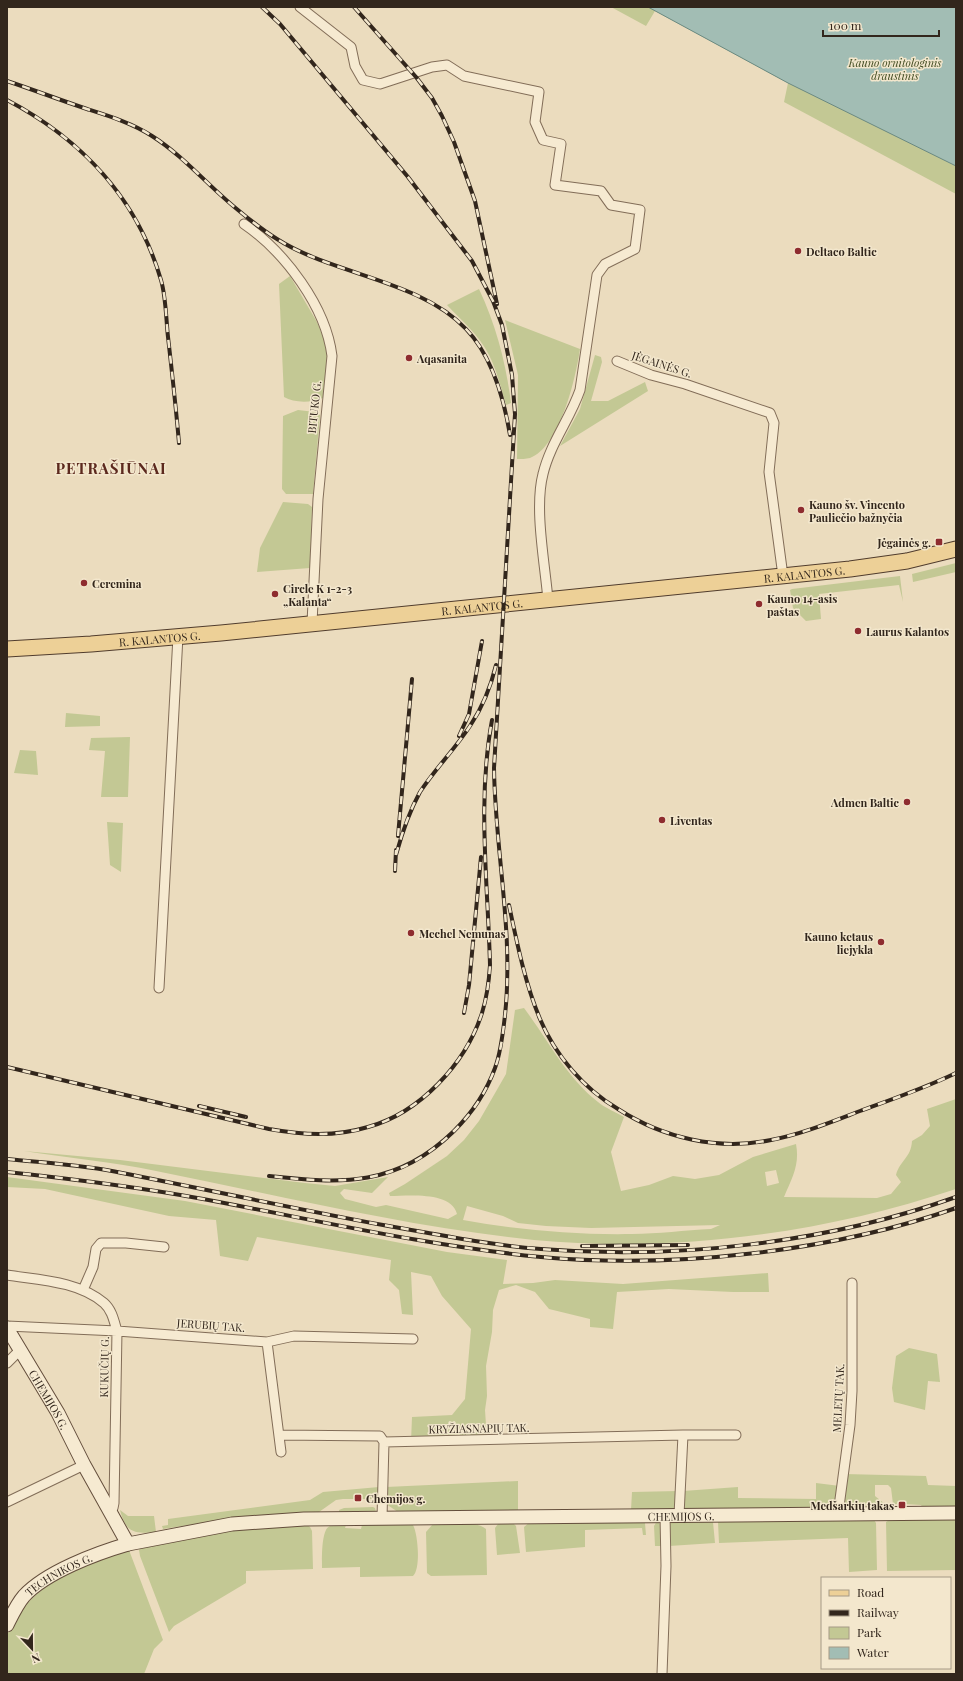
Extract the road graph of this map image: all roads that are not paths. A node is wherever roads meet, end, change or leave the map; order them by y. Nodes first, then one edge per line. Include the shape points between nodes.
1 (300, 7) edge
2 (244, 224) dead end
3 (617, 361) dead end
4 (956, 549) edge
5 (783, 576) junction
6 (548, 600) junction
7 (312, 623) junction
8 (178, 636) junction
9 (7, 649) edge
10 (159, 988) dead end
11 (164, 1247) dead end
12 (7, 1275) edge
13 (852, 1283) dead end
14 (83, 1290) junction
15 (7, 1327) edge
16 (117, 1331) junction
17 (413, 1339) dead end
18 (267, 1342) junction
19 (20, 1350) junction
20 (7, 1363) edge
21 (279, 1435) junction
22 (683, 1435) junction
23 (736, 1435) dead end
24 (384, 1442) junction
25 (281, 1452) dead end
26 (84, 1465) junction
27 (7, 1502) edge
28 (109, 1510) junction
29 (956, 1513) edge
30 (838, 1514) junction
31 (679, 1515) junction
32 (664, 1516) junction
33 (382, 1518) junction
34 (128, 1544) junction
35 (7, 1625) edge
36 (662, 1674) edge

1 - 6 street via 351,47 355,66 363,80 380,84 432,67 447,65 464,76 539,92 535,122 543,140 561,144 555,185 601,191 611,204 640,210 635,249 604,264 597,275 580,390 550,454 540,490 539,504
2 - 7 street, BITUKO G. via 298,277 321,319 330,343 332,356 318,499
3 - 5 street, JĖGAINĖS G. via 651,375 770,413 774,424 770,472
4 - 5 main road, R. KALANTOS G. via 885,565
5 - 6 main road, R. KALANTOS G.
6 - 7 main road, R. KALANTOS G.
7 - 8 main road, R. KALANTOS G.
8 - 9 main road, R. KALANTOS G.
8 - 10 street
11 - 14 street via 101,1243 96,1249 93,1267
12 - 14 street, KUKUČIŲ G. via 68,1285
13 - 30 street, MELETŲ TAK. via 850,1425
14 - 16 street, KUKUČIŲ G. via 105,1303 112,1314
15 - 16 street, JERUBIŲ TAK.
15 - 19 main road, CHEMIJOS G.
16 - 18 street, JERUBIŲ TAK.
16 - 28 street, KUKUČIŲ G. via 114,1502 113,1508
17 - 18 street, JERUBIŲ TAK. via 294,1336
18 - 21 street
19 - 20 street
19 - 26 main road, CHEMIJOS G. via 58,1413
21 - 24 street, KRYŽIASNAPIŲ TAK. via 380,1436
21 - 25 street
22 - 23 street, KRYŽIASNAPIŲ TAK.
22 - 24 street, KRYŽIASNAPIŲ TAK.
22 - 31 street
24 - 33 street
26 - 27 street
26 - 28 main road, CHEMIJOS G.
28 - 34 main road, CHEMIJOS G.
29 - 30 main road, CHEMIJOS G.
30 - 31 main road, CHEMIJOS G.
31 - 32 main road, CHEMIJOS G.
32 - 33 main road, CHEMIJOS G.
32 - 36 street via 666,1566
33 - 34 main road, CHEMIJOS G. via 238,1523
34 - 35 main road, TECHNIKOS G. via 93,1556 37,1585 24,1597

